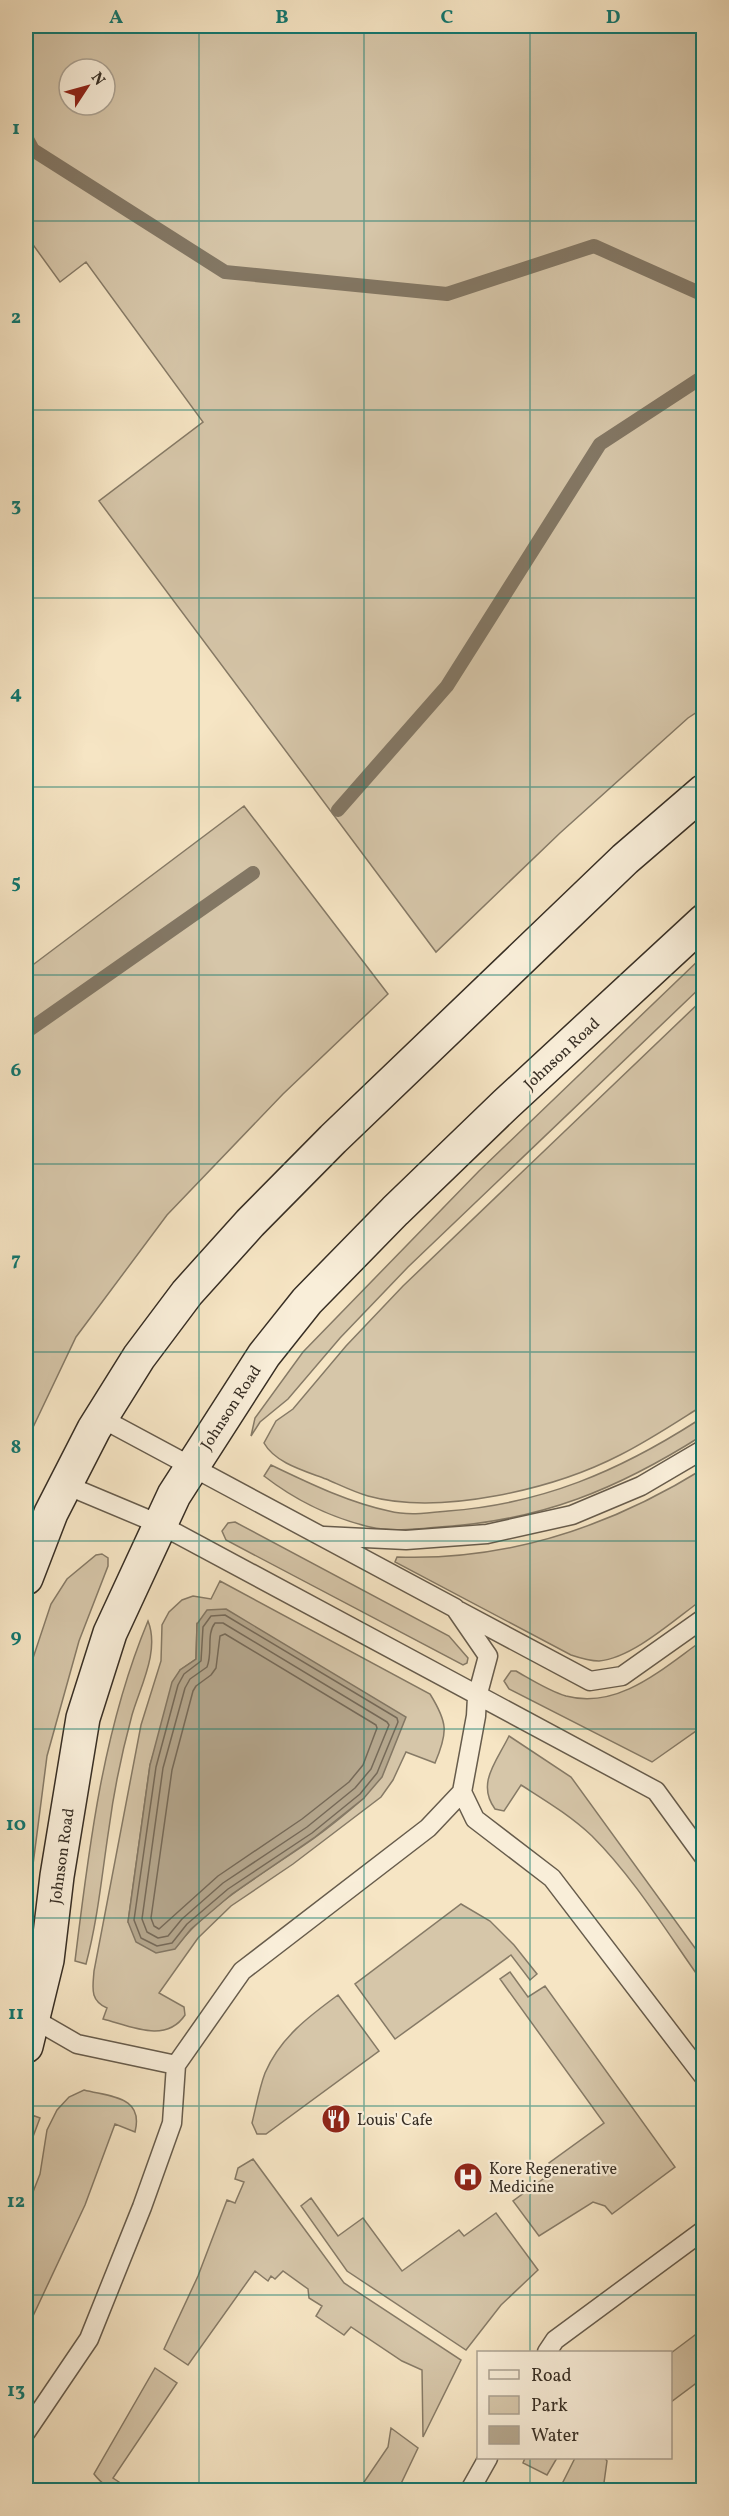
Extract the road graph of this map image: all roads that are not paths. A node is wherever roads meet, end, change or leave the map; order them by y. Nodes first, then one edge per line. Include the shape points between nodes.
1 (704, 791) edge
2 (704, 921) edge
3 (100, 1418) junction
4 (704, 1449) edge
5 (192, 1466) junction
6 (66, 1485) junction
7 (159, 1524) junction
8 (318, 1536) junction
9 (26, 1578) edge
10 (455, 1608) junction
11 (704, 1618) edge
12 (477, 1697) junction
13 (462, 1792) junction
14 (704, 1857) edge
15 (29, 2032) edge
16 (176, 2065) junction
17 (704, 2077) edge
18 (704, 2230) edge
19 (548, 2351) edge
20 (26, 2432) edge
21 (487, 2459) edge
22 (470, 2490) edge

1 - 3 main road via 625,859 250,1223 187,1293
2 - 5 main road, Johnson Road via 506,1104 307,1301 264,1355
3 - 5 lane
3 - 6 main road
4 - 8 lane via 641,1486 561,1517 475,1535 406,1540
5 - 7 main road, Johnson Road
5 - 8 lane
6 - 7 lane
6 - 9 main road
7 - 12 lane
7 - 15 main road, Johnson Road via 110,1633 83,1718 46,1960
8 - 10 lane
10 - 11 lane via 590,1681 622,1676
10 - 12 lane via 488,1656
12 - 13 lane
12 - 14 lane via 656,1791
13 - 16 lane via 428,1828 242,1971
13 - 17 lane via 475,1819 552,1878
15 - 16 lane
16 - 20 lane via 172,2123 89,2339
18 - 19 lane via 555,2340
21 - 22 lane

